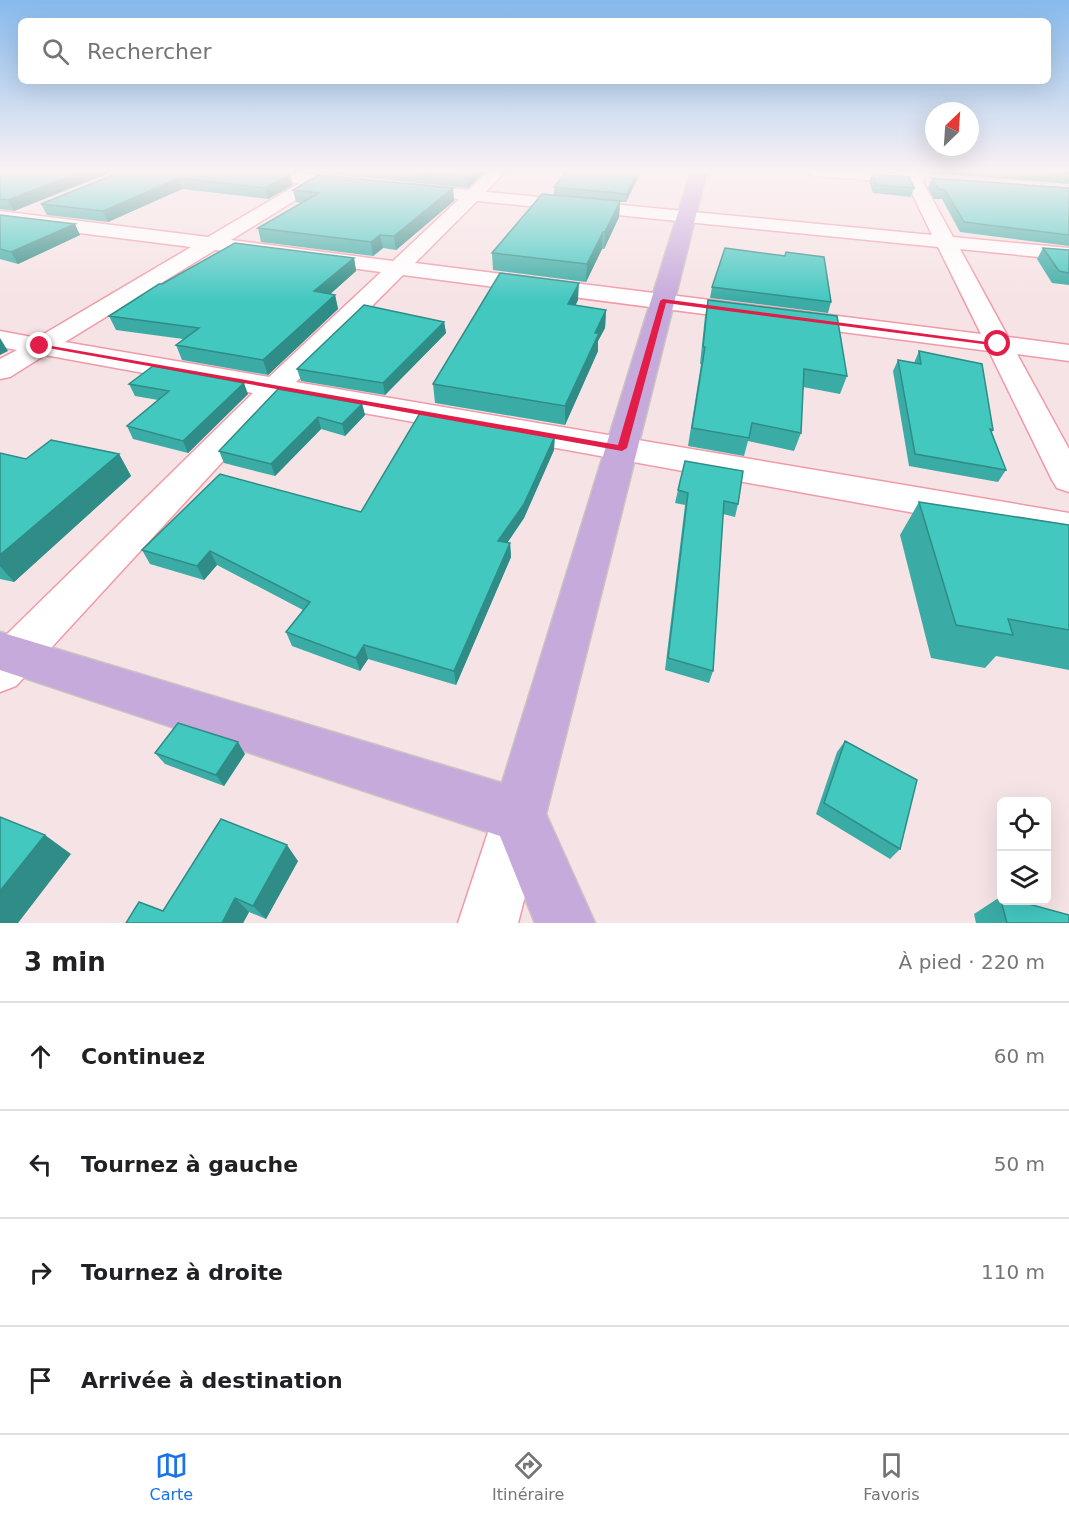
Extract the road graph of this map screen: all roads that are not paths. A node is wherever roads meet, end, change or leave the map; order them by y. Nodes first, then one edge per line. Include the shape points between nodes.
1 (23, 214) edge
2 (260, 214) edge
3 (453, 214) edge
4 (667, 214) edge
5 (935, 214) edge
6 (687, 216) junction
7 (5, 220) edge
8 (946, 242) junction
9 (211, 244) junction
10 (1069, 254) edge
11 (398, 268) junction
12 (663, 301) junction
13 (0, 339) edge
14 (998, 344) junction
15 (40, 346) junction
16 (1069, 353) edge
17 (0, 371) edge
18 (275, 387) junction
19 (622, 448) junction
20 (1069, 480) edge
21 (1069, 527) edge
22 (6, 659) edge
23 (519, 815) junction
24 (488, 923) edge
25 (565, 923) edge

1 - 7 street
2 - 9 street
3 - 11 street
4 - 6 street
5 - 8 street
6 - 8 street
6 - 12 main road
7 - 9 street
8 - 10 street
8 - 14 street
9 - 11 street
9 - 15 street
11 - 12 street
11 - 18 street
12 - 14 street
12 - 19 main road
13 - 15 street
14 - 16 street
14 - 20 street
15 - 17 street
15 - 18 street
18 - 19 street
18 - 22 street
19 - 21 street
19 - 23 main road
22 - 23 main road
23 - 24 street
23 - 25 main road

